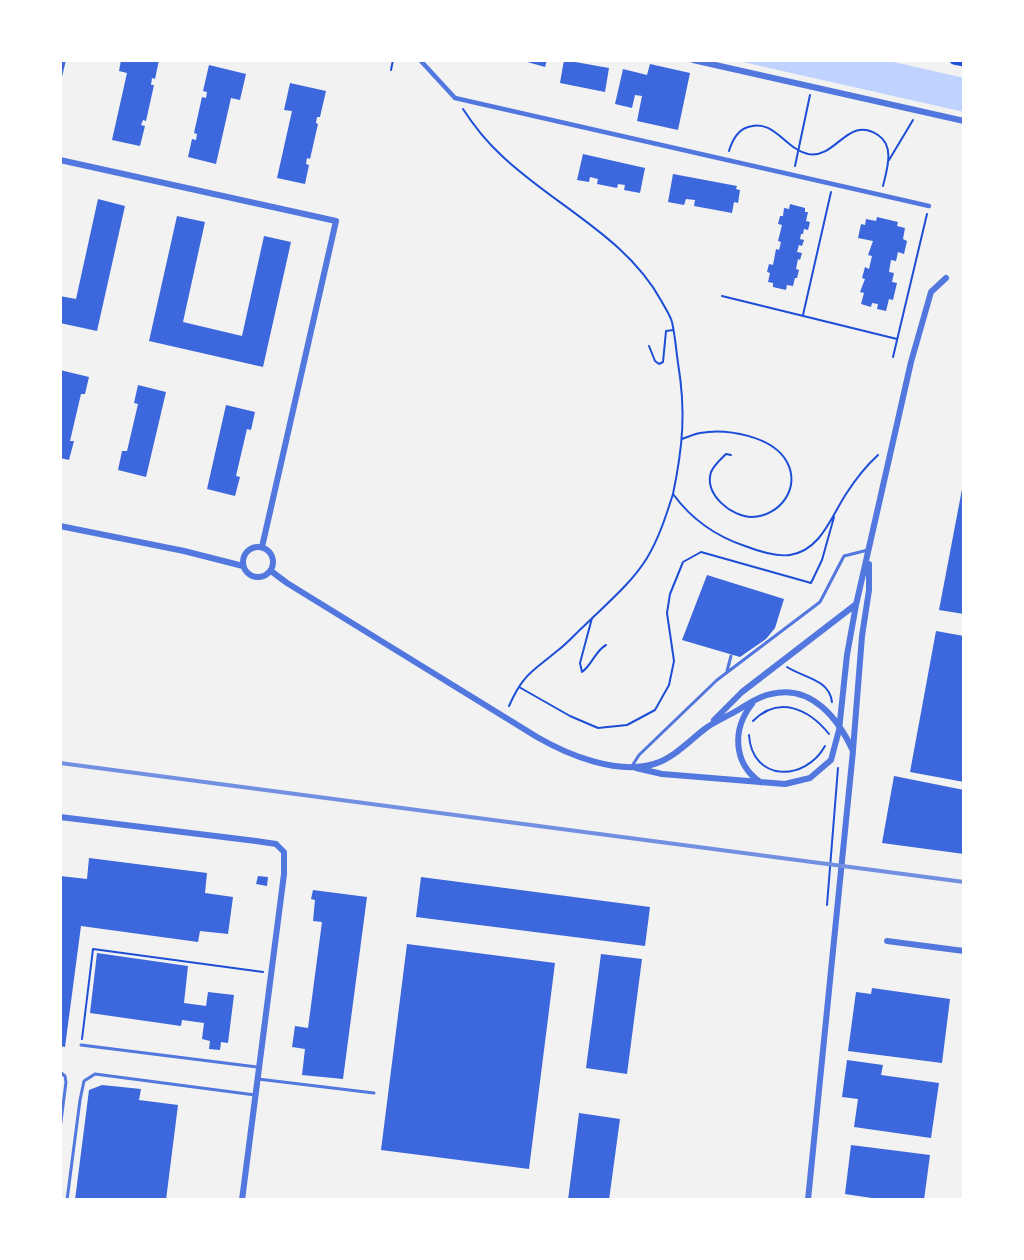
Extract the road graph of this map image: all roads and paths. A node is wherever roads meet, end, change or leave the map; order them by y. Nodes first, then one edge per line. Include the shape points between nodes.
1 (393, 60) edge
2 (420, 60) edge
3 (693, 60) edge
4 (954, 60) edge
5 (964, 62) edge
6 (391, 70) dead end
7 (810, 96) dead end
8 (455, 98) junction
9 (913, 120) dead end
10 (964, 121) edge
11 (798, 150) junction
12 (726, 159) junction
13 (60, 160) edge
14 (889, 160) junction
15 (793, 174) junction
16 (833, 183) junction
17 (882, 194) junction
18 (928, 206) joint
19 (946, 278) dead end
20 (722, 296) dead end
21 (803, 315) junction
22 (673, 330) junction
23 (897, 339) junction
24 (649, 346) dead end
25 (893, 357) dead end
26 (682, 439) junction
27 (878, 454) dead end
28 (731, 455) dead end
29 (673, 494) junction
30 (836, 512) junction
31 (60, 526) edge
32 (262, 547) junction
33 (869, 550) junction
34 (243, 566) junction
35 (271, 571) junction
36 (856, 605) junction
37 (592, 618) junction
38 (606, 645) dead end
39 (731, 656) dead end
40 (787, 668) dead end
41 (727, 673) junction
42 (519, 687) junction
43 (755, 700) junction
44 (832, 705) dead end
45 (509, 706) dead end
46 (753, 722) dead end
47 (709, 726) junction
48 (749, 732) dead end
49 (827, 741) dead end
50 (833, 741) dead end
51 (853, 751) junction
52 (838, 764) dead end
53 (632, 767) junction
54 (760, 782) junction
55 (60, 817) edge
56 (826, 910) dead end
57 (887, 941) dead end
58 (964, 951) edge
59 (272, 973) junction
60 (81, 1046) joint
61 (259, 1068) junction
62 (60, 1072) edge
63 (258, 1079) junction
64 (374, 1093) dead end
65 (255, 1095) junction
66 (60, 1129) edge
67 (67, 1200) edge
68 (242, 1200) edge
69 (808, 1200) edge

1 - 6 path
2 - 8 street
3 - 10 street
4 - 5 main road
7 - 11 path
8 - 12 street
8 - 22 path via 501,155 638,266 654,287
9 - 14 path
11 - 12 path via 773,130 756,125 739,133
11 - 14 path via 822,153 848,134 864,130 885,141
11 - 15 path
12 - 15 street
13 - 32 street via 336,221
14 - 17 path
15 - 16 street
16 - 17 street
16 - 21 path
17 - 18 street
18 - 23 path
19 - 33 street via 931,292 911,362
20 - 21 path
21 - 23 path
22 - 24 path via 666,331 663,362 656,361
22 - 26 path via 684,395
23 - 25 path
26 - 28 path via 699,433 730,432 754,437 773,447 787,461 792,478 787,498 774,511 759,517 744,517 730,510 718,499 710,477 712,468 726,454
26 - 29 path
27 - 30 path
29 - 30 path via 710,531 761,552 788,555 806,550
29 - 37 path via 646,560
30 - 42 path via 811,583 700,552 682,562 667,613 674,661 669,685 655,710 627,725 598,728
31 - 34 street
32 - 34 street via 245,553
32 - 35 street via 272,557
33 - 36 street
33 - 41 lane via 844,556 820,602
33 - 51 street via 869,590
34 - 35 street via 248,574 258,578
35 - 53 street via 555,747 579,757
36 - 47 street via 742,692
36 - 54 street via 833,756 821,770 802,781
37 - 38 path via 580,663 582,672
37 - 42 path
39 - 41 lane
40 - 44 path via 821,683 827,688
41 - 53 lane via 639,755
42 - 45 path
43 - 47 street
43 - 51 street via 788,692 802,695 821,705
43 - 54 street via 741,723 738,744 745,767
46 - 50 path via 774,707 801,710
47 - 53 street via 663,760
48 - 49 path via 754,756 760,764 778,772 806,766
51 - 69 street
52 - 56 path
53 - 54 street via 662,774
55 - 59 street via 276,844 284,852 285,861
57 - 58 street
59 - 60 path via 93,949
59 - 61 street
60 - 61 lane
61 - 63 street
62 - 66 lane via 66,1082
63 - 64 lane
63 - 65 street
65 - 67 lane via 95,1074 88,1077 80,1100
65 - 68 street

